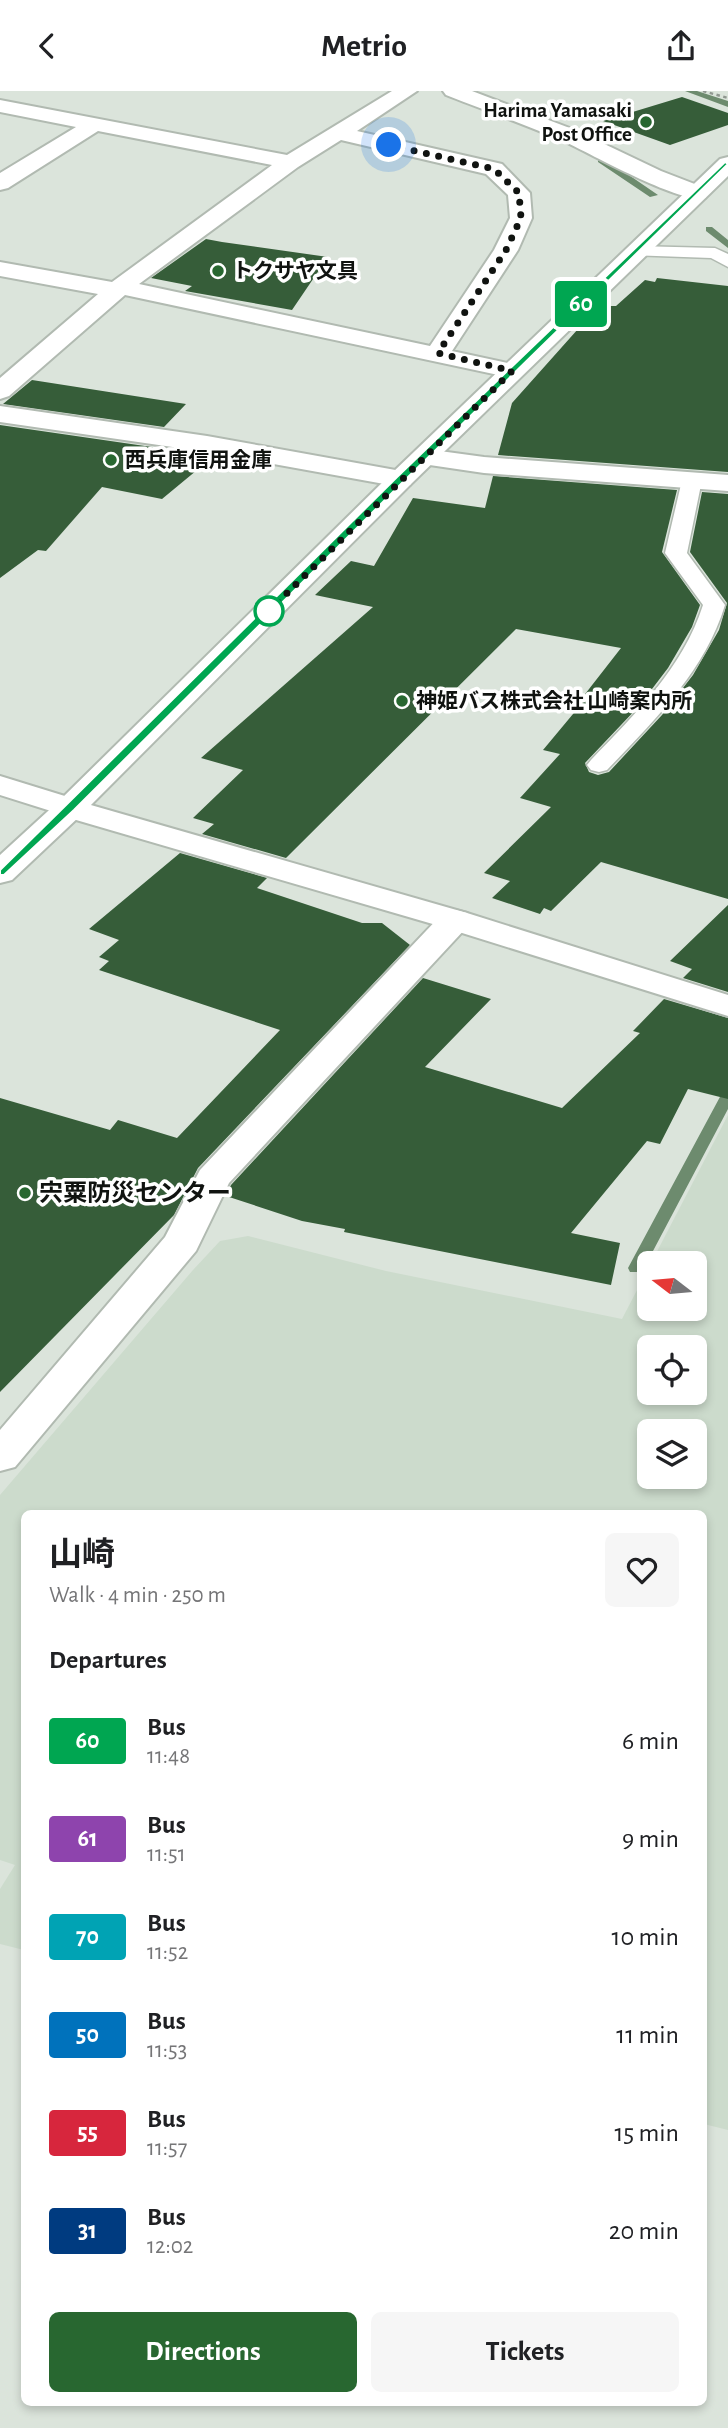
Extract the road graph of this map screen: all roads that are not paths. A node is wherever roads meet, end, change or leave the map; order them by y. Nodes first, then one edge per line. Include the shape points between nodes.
1 (407, 91) edge
2 (453, 91) edge
3 (0, 106) edge
4 (97, 123) junction
5 (338, 133) junction
6 (0, 160) edge
7 (290, 162) junction
8 (728, 164) edge
9 (29, 165) junction
10 (0, 183) edge
11 (698, 193) junction
12 (635, 251) junction
13 (728, 262) edge
14 (0, 269) edge
15 (118, 289) junction
16 (438, 353) junction
17 (512, 371) junction
18 (5, 379) edge
19 (0, 414) edge
20 (425, 457) junction
21 (401, 479) junction
22 (692, 480) junction
23 (728, 483) edge
24 (599, 765) dead end
25 (0, 785) edge
26 (70, 808) junction
27 (0, 873) edge
28 (455, 920) junction
29 (728, 1006) edge
30 (0, 1457) edge

1 - 5 street
2 - 11 street
3 - 4 street
4 - 7 street
4 - 9 street
5 - 7 street
5 - 16 street via 494,169 519,193 521,218 506,250
6 - 9 street
7 - 15 street
8 - 11 street
9 - 10 street
11 - 12 street
12 - 13 lane via 715,253
12 - 17 street
14 - 15 street
15 - 16 street
15 - 18 street
16 - 17 street
17 - 20 street
19 - 21 street
20 - 21 street
20 - 22 street
21 - 26 street
22 - 23 street
22 - 24 lane via 676,553 714,605 712,618 692,655
25 - 26 street
26 - 27 street
26 - 28 street
28 - 29 street
28 - 30 street via 213,1178 182,1243

